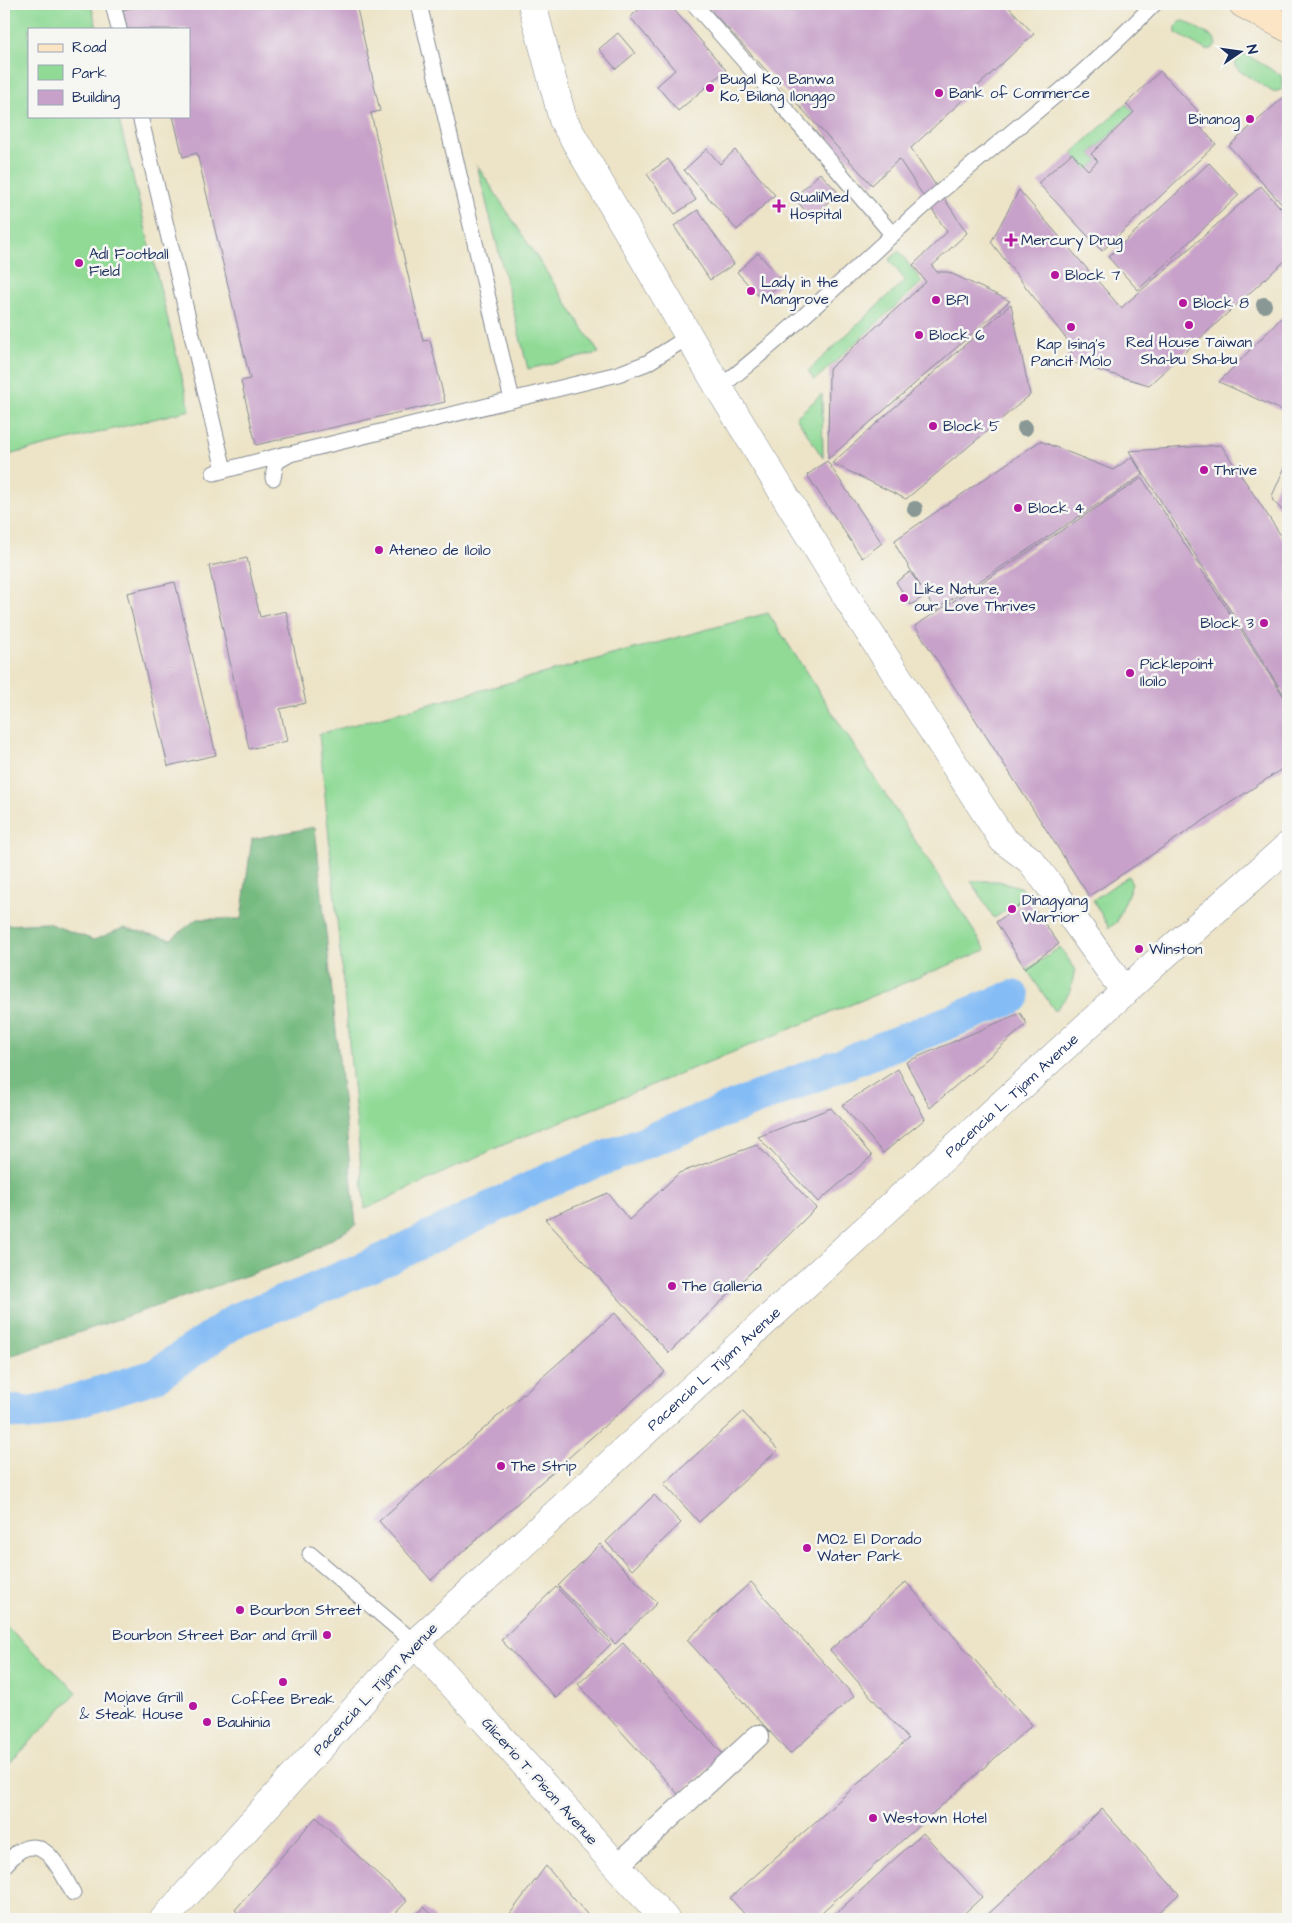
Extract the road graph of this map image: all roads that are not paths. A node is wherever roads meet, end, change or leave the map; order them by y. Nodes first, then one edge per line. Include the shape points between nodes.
1 (113, 4) edge
2 (419, 4) edge
3 (532, 4) edge
4 (694, 4) edge
5 (1154, 4) edge
6 (1243, 4) edge
7 (119, 28) edge
8 (1288, 28) edge
9 (140, 118) edge
10 (892, 234) junction
11 (688, 337) junction
12 (719, 388) junction
13 (512, 400) junction
14 (290, 454) junction
15 (273, 478) dead end
16 (1288, 846) edge
17 (1125, 992) junction
18 (310, 1554) dead end
19 (415, 1642) junction
20 (758, 1736) dead end
21 (4, 1866) edge
22 (617, 1866) junction
23 (73, 1893) dead end
24 (164, 1919) edge
25 (665, 1919) edge

1 - 7 lane
2 - 13 lane
3 - 11 street via 563,120
4 - 10 lane
5 - 10 lane via 1099,59
6 - 8 main road
9 - 14 lane via 219,472
10 - 12 lane via 756,359
11 - 12 street
11 - 13 lane via 630,370
12 - 17 street via 858,615 1003,840 1030,860
13 - 14 lane
14 - 15 lane via 276,462
16 - 17 street, Pacencia L. Tijam Avenue
17 - 19 street, Pacencia L. Tijam Avenue
18 - 19 lane
19 - 22 street, Glicerio T. Pison Avenue
19 - 24 street, Pacencia L. Tijam Avenue
20 - 22 street
21 - 23 lane via 25,1849 33,1846 46,1850
22 - 25 street, Glicerio T. Pison Avenue

